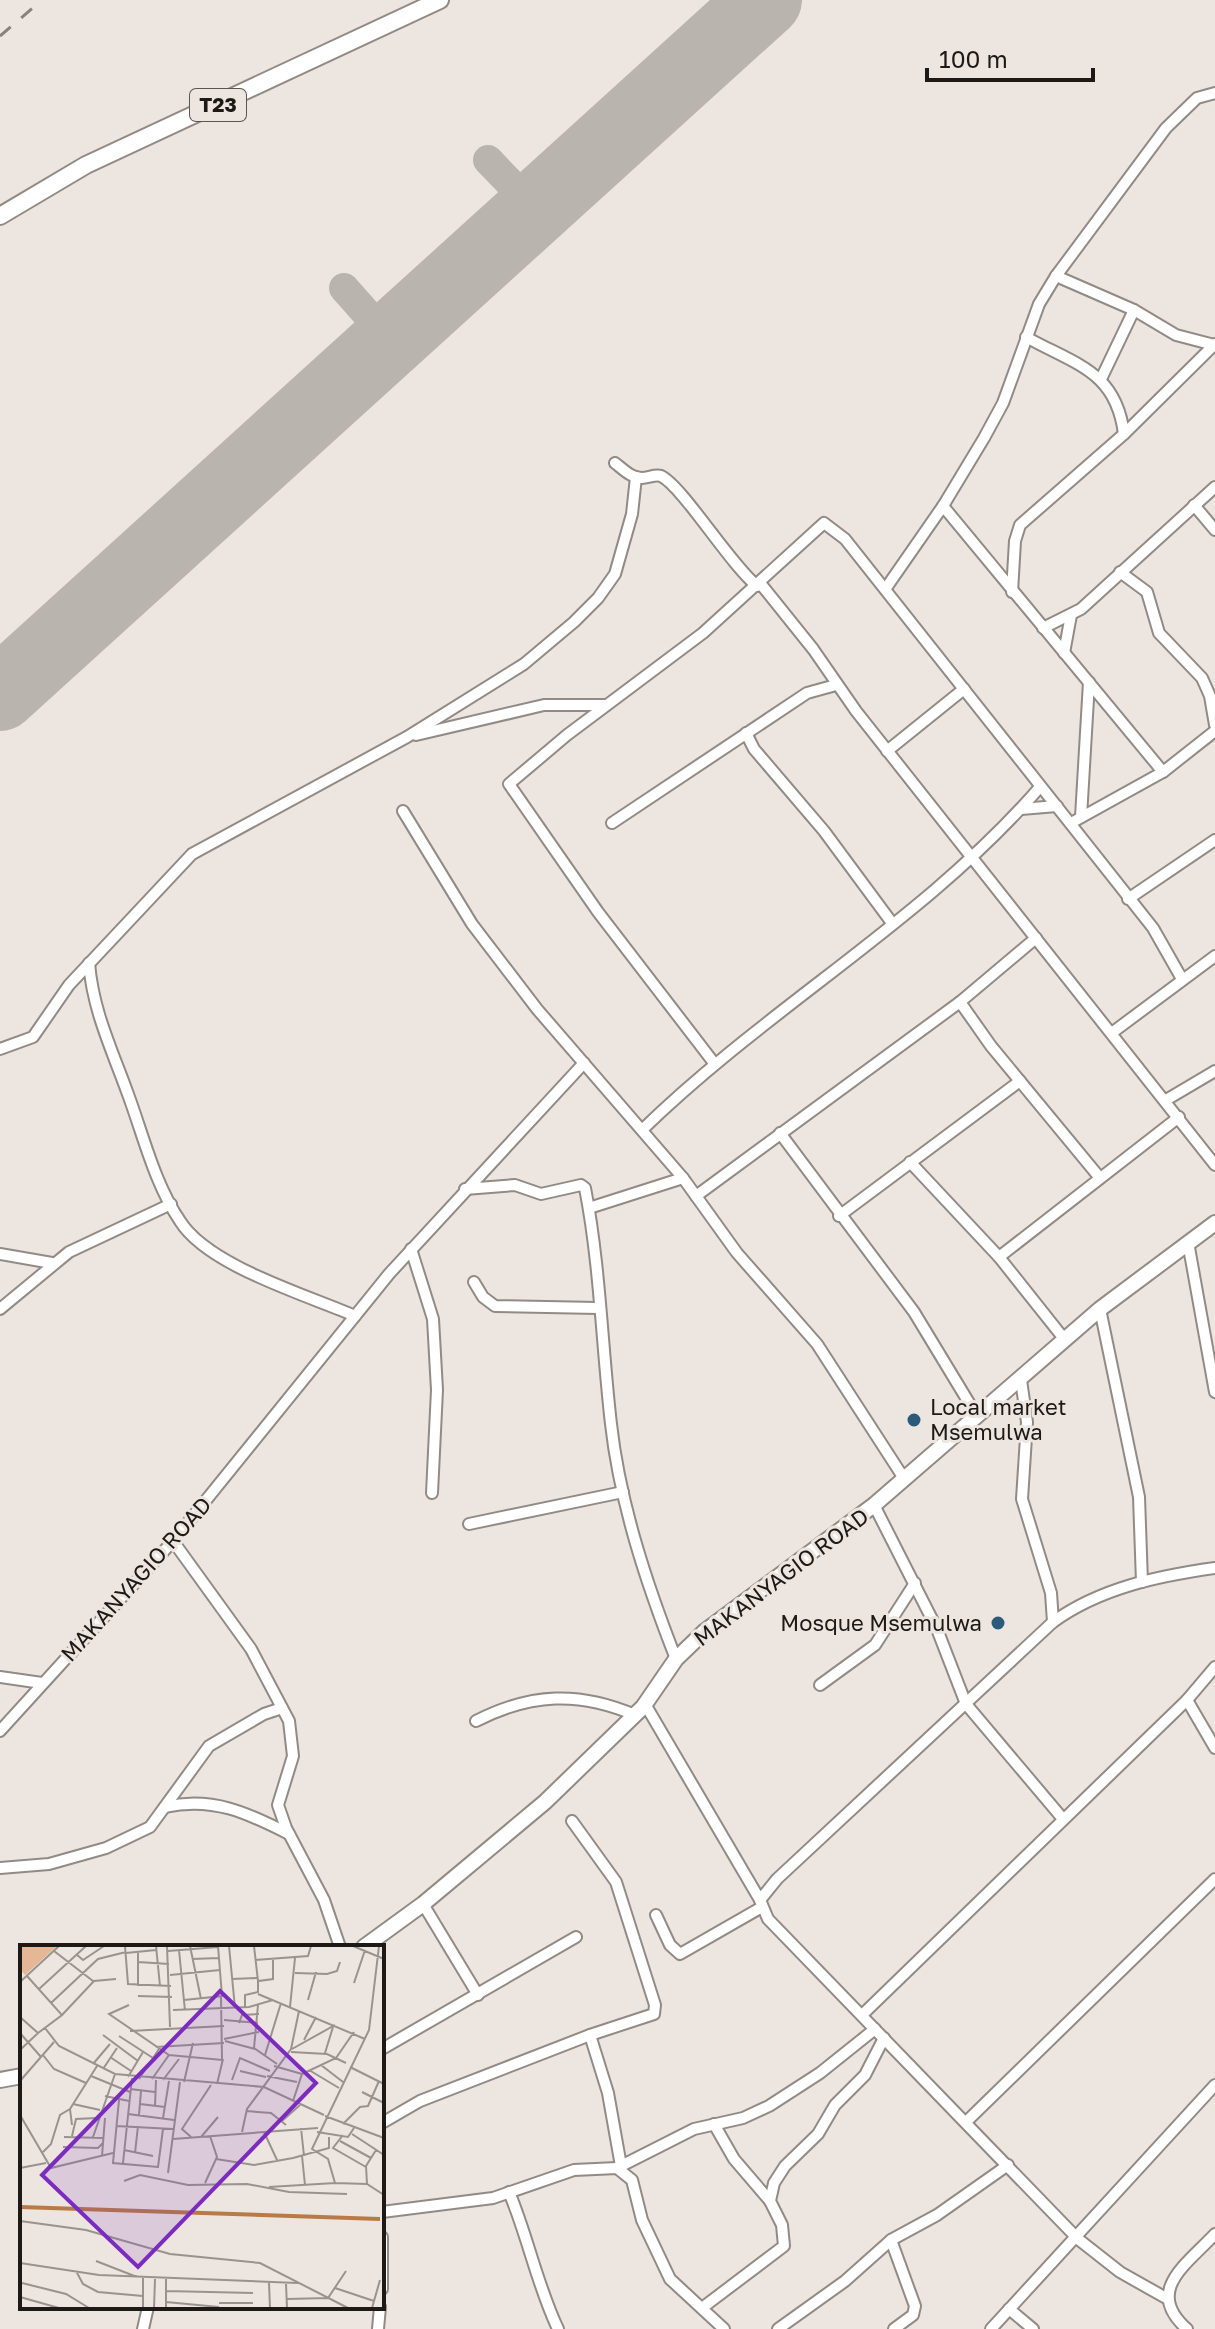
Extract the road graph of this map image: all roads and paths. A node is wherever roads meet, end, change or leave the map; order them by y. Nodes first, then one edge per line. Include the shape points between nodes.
1 (440, 0) edge
2 (1215, 93) edge
3 (0, 216) edge
4 (1056, 276) junction
5 (1134, 310) junction
6 (1026, 337) junction
7 (1214, 344) edge
8 (1101, 379) junction
9 (1124, 434) junction
10 (615, 463) dead end
11 (636, 477) junction
12 (1215, 487) edge
13 (1194, 505) junction
14 (943, 506) junction
15 (1215, 530) edge
16 (1120, 572) junction
17 (758, 585) junction
18 (886, 588) junction
19 (1012, 592) junction
20 (1071, 615) junction
21 (1043, 628) junction
22 (1064, 653) junction
23 (1089, 682) junction
24 (836, 685) junction
25 (964, 689) junction
26 (606, 705) junction
27 (1215, 722) edge
28 (746, 733) junction
29 (407, 737) junction
30 (1196, 745) junction
31 (1215, 746) edge
32 (887, 751) junction
33 (1163, 772) junction
34 (1040, 787) junction
35 (1057, 806) junction
36 (1021, 809) junction
37 (403, 811) dead end
38 (1076, 820) junction
39 (612, 823) dead end
40 (1215, 840) edge
41 (973, 856) junction
42 (1128, 899) junction
43 (892, 923) junction
44 (1036, 938) junction
45 (1215, 956) edge
46 (89, 963) junction
47 (1182, 979) junction
48 (960, 1002) junction
49 (1113, 1032) junction
50 (0, 1049) edge
51 (584, 1063) junction
52 (714, 1063) junction
53 (1215, 1071) edge
54 (1020, 1081) junction
55 (1166, 1100) junction
56 (1179, 1117) junction
57 (643, 1129) junction
58 (780, 1133) junction
59 (910, 1162) junction
60 (1215, 1165) edge
61 (683, 1178) junction
62 (1100, 1178) junction
63 (465, 1189) junction
64 (696, 1196) junction
65 (171, 1204) junction
66 (589, 1208) junction
67 (839, 1216) junction
68 (1215, 1223) edge
69 (1188, 1242) junction
70 (411, 1249) junction
71 (0, 1254) edge
72 (999, 1257) junction
73 (52, 1263) junction
74 (474, 1282) dead end
75 (598, 1308) junction
76 (0, 1309) edge
77 (1100, 1309) junction
78 (355, 1316) junction
79 (1065, 1340) junction
80 (1021, 1380) junction
81 (1215, 1392) edge
82 (977, 1416) junction
83 (905, 1480) junction
84 (623, 1492) junction
85 (432, 1493) dead end
86 (874, 1505) junction
87 (469, 1524) dead end
88 (173, 1541) junction
89 (1215, 1568) edge
90 (1142, 1582) junction
91 (915, 1583) junction
92 (1053, 1622) junction
93 (676, 1659) junction
94 (1215, 1667) edge
95 (0, 1677) edge
96 (42, 1683) junction
97 (820, 1685) dead end
98 (1187, 1700) junction
99 (966, 1704) junction
100 (282, 1708) junction
101 (640, 1710) junction
102 (476, 1721) dead end
103 (0, 1731) edge
104 (1215, 1748) edge
105 (165, 1807) junction
106 (1063, 1819) junction
107 (572, 1821) dead end
108 (289, 1834) junction
109 (0, 1868) edge
110 (1215, 1879) edge
111 (423, 1904) junction
112 (761, 1904) junction
113 (656, 1915) dead end
114 (576, 1937) dead end
115 (339, 1945) edge
116 (367, 1945) edge
117 (478, 1995) junction
118 (862, 2015) junction
119 (875, 2029) junction
120 (590, 2035) junction
121 (884, 2038) junction
122 (384, 2048) edge
123 (20, 2076) edge
124 (0, 2080) edge
125 (1215, 2085) edge
126 (967, 2121) junction
127 (384, 2122) edge
128 (714, 2124) junction
129 (1008, 2165) junction
130 (619, 2167) junction
131 (509, 2192) junction
132 (770, 2201) junction
133 (384, 2212) edge
134 (1215, 2234) edge
135 (1078, 2239) junction
136 (891, 2240) junction
137 (1166, 2298) junction
138 (702, 2308) junction
139 (148, 2309) edge
140 (380, 2309) edge
141 (1009, 2309) junction
142 (143, 2329) edge
143 (378, 2329) edge
144 (558, 2329) edge
145 (724, 2329) edge
146 (778, 2329) edge
147 (894, 2329) edge
148 (991, 2329) edge
149 (1033, 2329) edge
150 (1187, 2329) edge

1 - 3 main road, T23 via 86,165
2 - 4 street via 1197,98 1166,128
4 - 5 street
4 - 6 street
5 - 7 street via 1176,335
5 - 8 street
6 - 8 street
6 - 14 street via 1003,403
7 - 9 street
8 - 9 street via 1113,392
9 - 19 street via 1020,525
10 - 11 street
11 - 17 street via 663,478 732,563
11 - 29 street via 624,548 615,574 598,598 524,664
12 - 13 street
13 - 15 street
13 - 16 street
14 - 18 street
14 - 19 street
16 - 20 street
16 - 27 street via 1149,596 1159,633 1202,678
17 - 18 street via 818,525 829,523
17 - 24 street via 813,649
17 - 26 street
18 - 25 street
19 - 21 street
20 - 21 street
20 - 22 street
21 - 22 street
22 - 23 street
23 - 33 street
23 - 38 street
24 - 28 street via 812,691
24 - 32 street
25 - 32 street
25 - 34 street
26 - 29 street via 544,705
26 - 52 street via 509,784 598,912
27 - 30 street
28 - 39 street
28 - 43 street
29 - 46 street via 192,854
30 - 31 street
30 - 33 street
32 - 41 street
33 - 38 street
34 - 35 street
34 - 36 street
35 - 36 street
35 - 38 street
36 - 41 street
37 - 51 street via 472,924
38 - 42 street
40 - 42 street
41 - 43 street
41 - 44 street
42 - 47 street via 1153,928
43 - 52 street
44 - 48 street
44 - 49 street
45 - 47 street
46 - 50 street via 33,1037
46 - 65 street via 103,1033
47 - 49 street
48 - 54 street
48 - 58 street
49 - 55 street
51 - 57 street
51 - 63 street, MAKANYAGIO ROAD
52 - 57 street
53 - 55 street
54 - 59 street
54 - 62 street
55 - 56 street
56 - 60 street
56 - 62 street
57 - 61 street
58 - 64 street
58 - 67 street
59 - 67 street
59 - 72 street
61 - 64 street
61 - 66 street
62 - 72 street
63 - 66 street via 515,1185 541,1194 581,1185
63 - 70 street, MAKANYAGIO ROAD
64 - 83 street via 737,1253 817,1344
65 - 73 street
65 - 78 street via 192,1235 232,1265
66 - 75 street
67 - 82 street via 914,1312
68 - 69 street, MAKANYAGIO ROAD
69 - 77 street, MAKANYAGIO ROAD
69 - 81 street
70 - 78 street, MAKANYAGIO ROAD
70 - 85 street via 433,1319 437,1390
71 - 73 street
72 - 79 street
73 - 76 street
74 - 75 street via 495,1306
75 - 84 street
77 - 79 street, MAKANYAGIO ROAD
77 - 90 street via 1139,1497
78 - 88 street, MAKANYAGIO ROAD
79 - 80 street, MAKANYAGIO ROAD
80 - 82 street, MAKANYAGIO ROAD
80 - 92 street via 1027,1422 1022,1499 1051,1593
82 - 83 street, MAKANYAGIO ROAD
83 - 86 street, MAKANYAGIO ROAD
84 - 87 street
84 - 93 street
86 - 91 street
86 - 93 street, MAKANYAGIO ROAD via 704,1632
88 - 96 street, MAKANYAGIO ROAD
88 - 100 street via 251,1649
89 - 90 street
90 - 92 street via 1083,1602
91 - 97 street via 875,1645
91 - 99 street
92 - 99 street
93 - 101 street, MAKANYAGIO ROAD
94 - 98 street
95 - 96 street
96 - 103 street, MAKANYAGIO ROAD
98 - 104 street
98 - 106 street
99 - 106 street
99 - 112 street via 777,1879
100 - 105 street via 209,1746
100 - 108 street via 293,1756 278,1805
101 - 102 street via 563,1696 499,1710
101 - 111 street, MAKANYAGIO ROAD via 545,1802
101 - 112 street
105 - 108 street via 204,1801 253,1815
105 - 109 street via 150,1827 106,1848 49,1864
106 - 118 street
107 - 120 street via 616,1882 655,2005 650,2017
108 - 115 street via 324,1900
110 - 126 street
111 - 116 street, MAKANYAGIO ROAD
111 - 117 street
112 - 113 street via 680,1954
112 - 118 street via 768,1919
114 - 117 street
117 - 122 street
118 - 119 street
119 - 121 street
119 - 128 street via 769,2106
120 - 127 street via 420,2101
120 - 130 street via 608,2093
121 - 126 street
121 - 132 street via 865,2075 785,2166
123 - 124 street
125 - 135 street
126 - 129 street
128 - 130 street via 681,2134
128 - 132 street via 734,2159
129 - 135 street
129 - 136 street
130 - 131 street via 574,2170
130 - 138 street via 632,2180 642,2220 670,2279
131 - 133 street
131 - 144 street
132 - 138 street via 782,2225 784,2246
134 - 137 street via 1173,2282
135 - 137 street via 1120,2272
135 - 141 street
136 - 146 street
136 - 147 street via 915,2306 913,2315
137 - 150 street via 1168,2309
138 - 145 street
139 - 142 street
140 - 143 street
141 - 148 street
141 - 149 street

